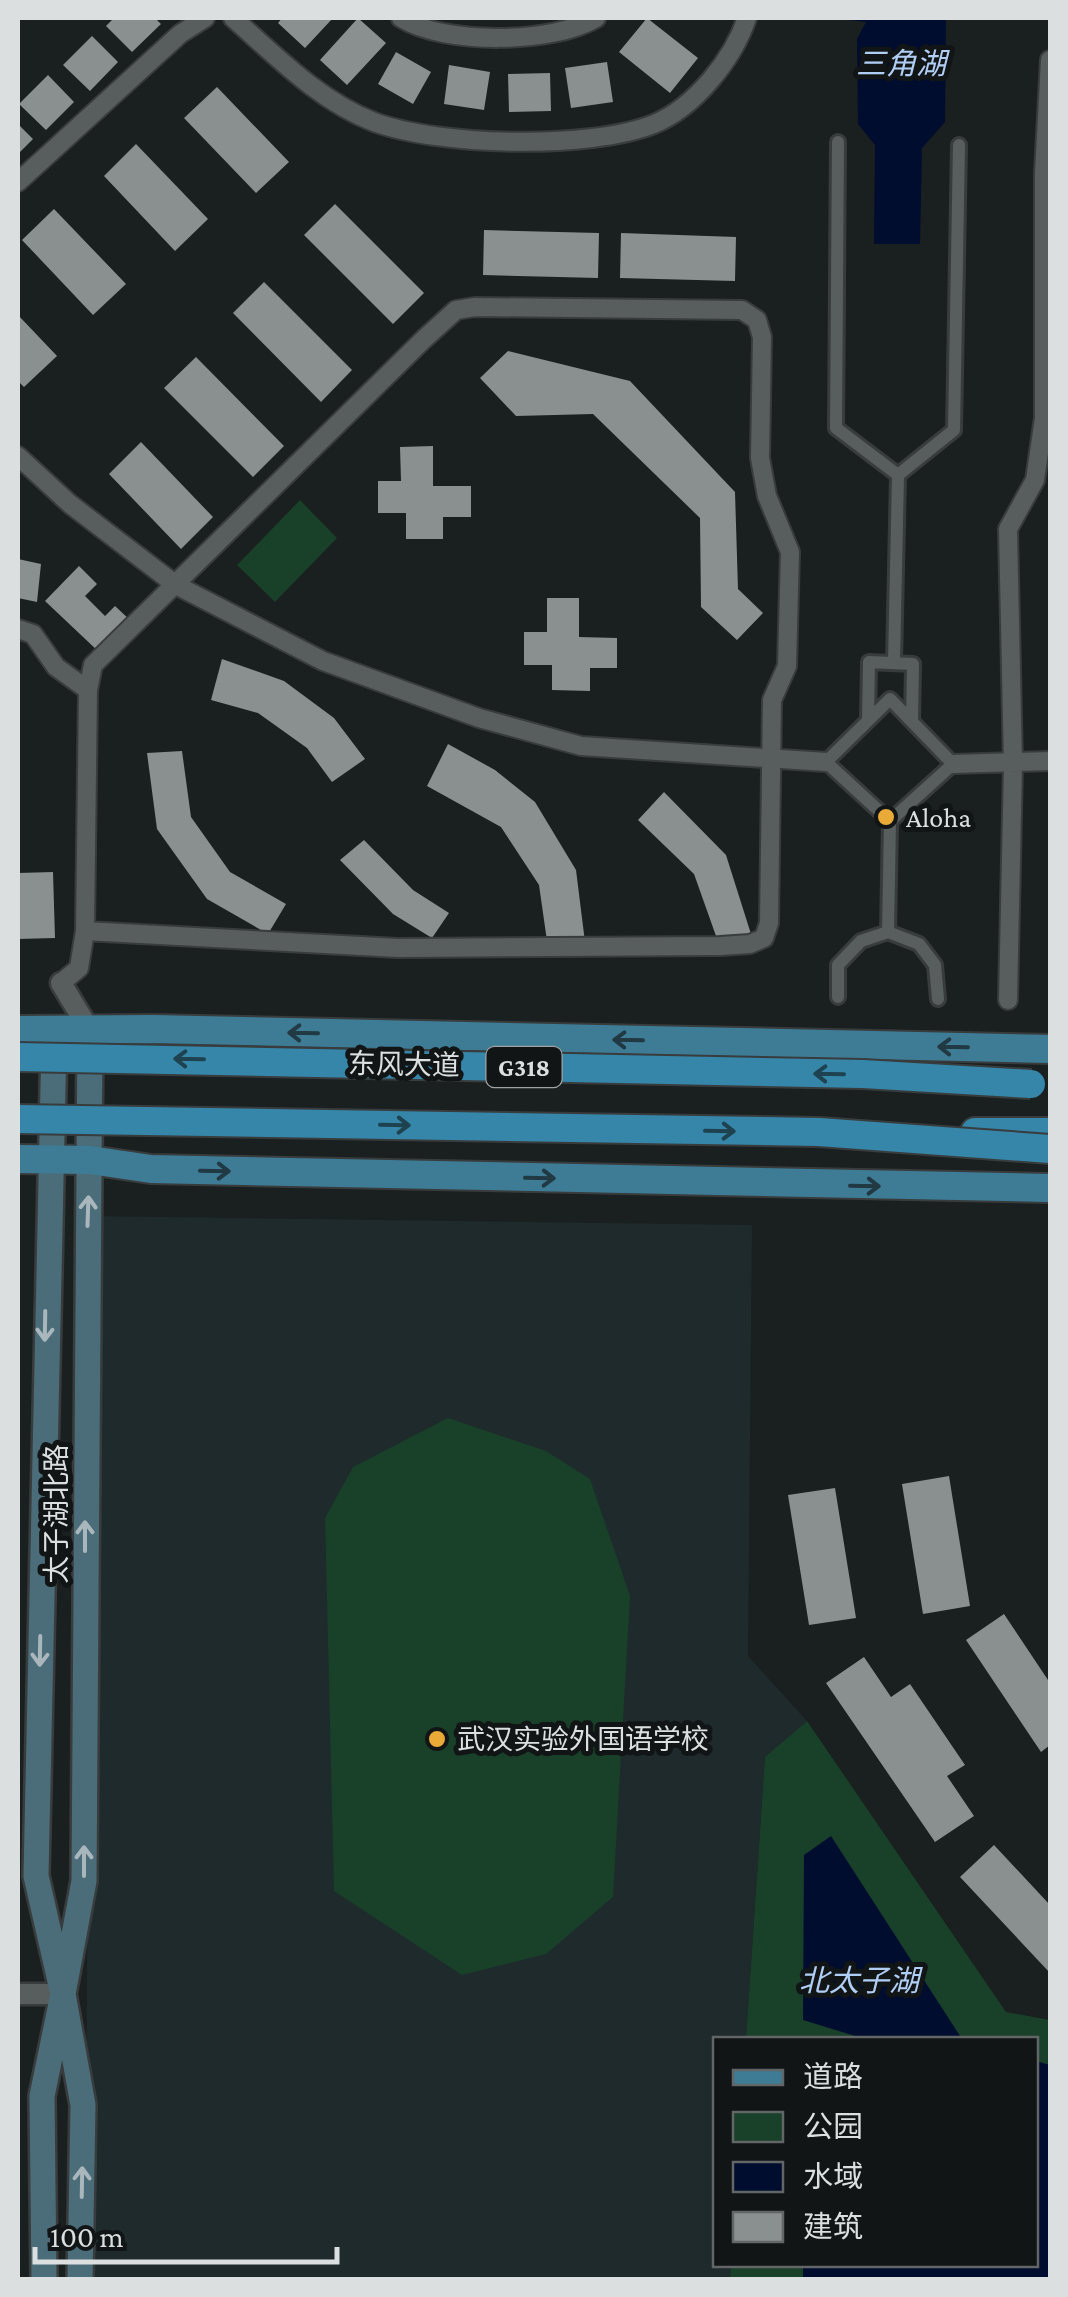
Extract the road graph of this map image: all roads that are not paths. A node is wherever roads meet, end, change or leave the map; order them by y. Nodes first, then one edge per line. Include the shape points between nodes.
1 (205, 18) edge
2 (234, 18) edge
3 (401, 18) edge
4 (596, 18) edge
5 (747, 18) edge
6 (1050, 60) edge
7 (838, 142) dead end
8 (958, 145) dead end
9 (18, 182) edge
10 (18, 456) edge
11 (898, 475) junction
12 (176, 585) junction
13 (18, 630) edge
14 (894, 664) junction
15 (88, 690) junction
16 (868, 720) junction
17 (912, 721) junction
18 (771, 761) junction
19 (1050, 761) edge
20 (826, 762) junction
21 (953, 764) junction
22 (1013, 764) junction
23 (890, 821) junction
24 (85, 931) junction
25 (888, 932) junction
26 (61, 983) joint
27 (838, 996) dead end
28 (938, 999) dead end
29 (1008, 1000) dead end
30 (18, 1030) edge
31 (54, 1031) junction
32 (90, 1032) junction
33 (1050, 1048) edge
34 (18, 1057) edge
35 (1044, 1084) edge
36 (18, 1118) edge
37 (818, 1132) junction
38 (1050, 1132) edge
39 (1050, 1149) edge
40 (18, 1158) edge
41 (48, 1159) junction
42 (90, 1160) junction
43 (1050, 1188) edge
44 (18, 1994) edge
45 (63, 1994) junction
46 (44, 2280) edge
47 (80, 2280) edge

1 - 9 street
2 - 5 street via 322,95 375,122 477,142 592,137 655,124 702,89 739,42
3 - 4 street via 450,34 533,36
6 - 22 street via 1044,418 1034,480 1008,529
7 - 11 street via 836,428
8 - 11 street via 954,430
10 - 12 street
11 - 14 street
12 - 15 street via 94,665
12 - 18 street via 323,661 479,718 581,746
12 - 18 street via 456,310 742,310 756,320 762,337 760,458 790,552 788,666 772,700
13 - 15 street via 33,634 56,667
14 - 16 street via 870,662
14 - 17 street via 913,664
15 - 24 street
16 - 17 street via 890,698
16 - 20 street
17 - 21 street
18 - 20 street
18 - 24 street via 769,923 764,938 750,944 398,948
19 - 22 street
20 - 23 street
21 - 22 street
21 - 23 street
22 - 29 street
23 - 25 street
24 - 26 street via 79,968
25 - 27 street via 861,941 838,965
25 - 28 street via 920,944 935,965
26 - 32 street
30 - 31 main road
31 - 32 main road
31 - 41 main road, 太子湖北路
33 -> 32 main road
32 - 42 main road, 太子湖北路
35 -> 34 highway, 东风大道 / G318, bridge via 863,1074
36 -> 37 highway, G318, bridge
37 - 38 highway, G318, bridge
37 - 39 highway, bridge
40 - 41 main road
41 - 42 main road
41 -> 45 main road, 太子湖北路 via 36,1876
42 -> 43 main road via 152,1170
45 -> 42 main road, 太子湖北路 via 84,1881
44 - 45 street
45 - 46 main road, 太子湖北路 via 42,2096
47 -> 45 main road, 太子湖北路 via 83,2105

